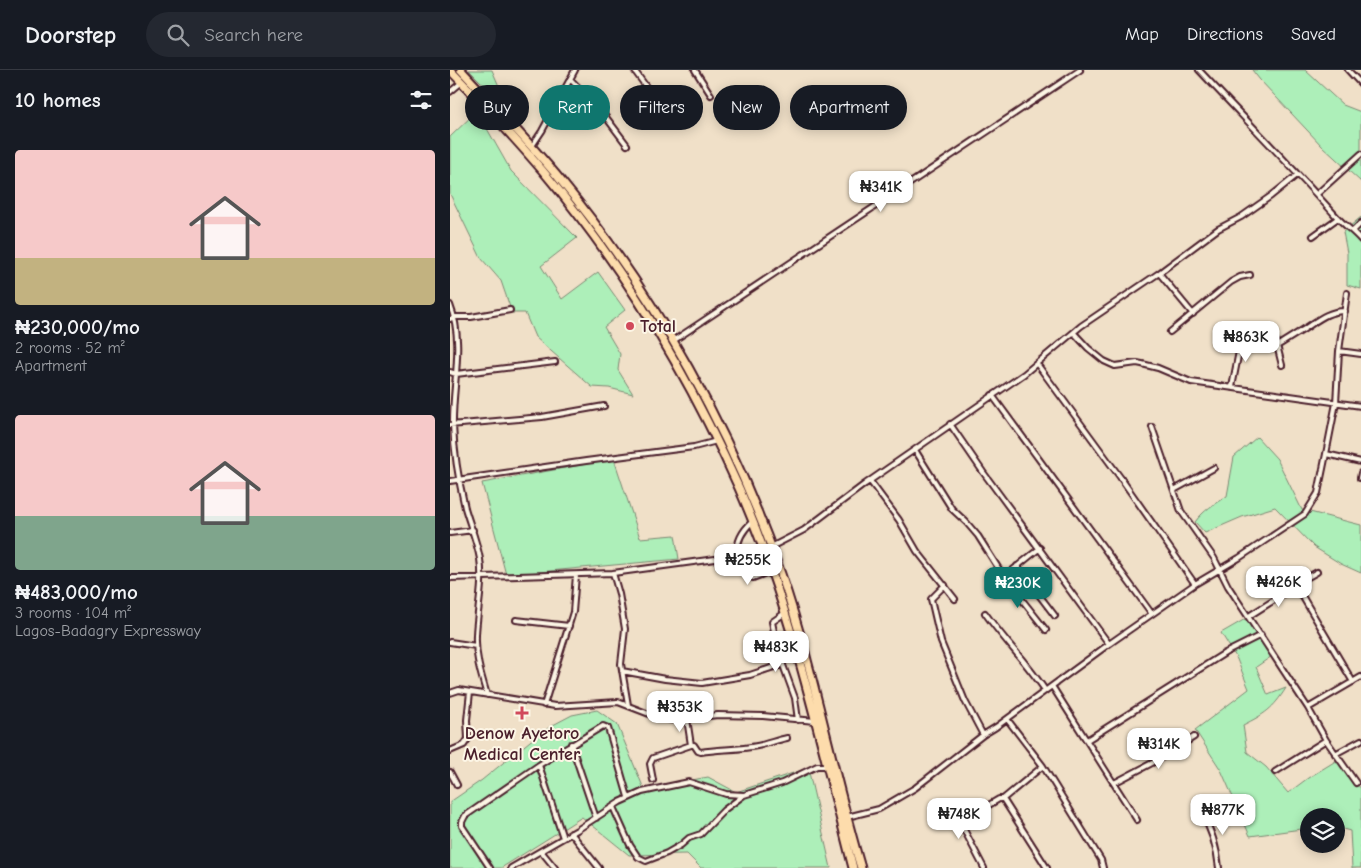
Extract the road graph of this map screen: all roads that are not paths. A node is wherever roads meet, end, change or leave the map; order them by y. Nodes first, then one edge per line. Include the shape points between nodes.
1 (450, 70) edge
2 (461, 70) edge
3 (575, 70) edge
4 (634, 70) edge
5 (696, 70) edge
6 (1080, 70) edge
7 (1199, 70) edge
8 (1348, 70) edge
9 (570, 79) junction
10 (462, 82) junction
11 (1361, 84) edge
12 (645, 85) edge
13 (450, 92) edge
14 (711, 95) dead end
15 (627, 144) dead end
16 (531, 147) junction
17 (1361, 154) edge
18 (1296, 175) junction
19 (1317, 194) junction
20 (1338, 218) junction
21 (1361, 224) edge
22 (1353, 231) junction
23 (1313, 236) dead end
24 (1361, 240) edge
25 (1159, 273) junction
26 (1250, 275) dead end
27 (1347, 293) dead end
28 (450, 305) edge
29 (510, 310) dead end
30 (1344, 311) junction
31 (1193, 314) junction
32 (452, 318) edge
33 (1170, 332) dead end
34 (1074, 333) junction
35 (672, 341) junction
36 (1277, 346) junction
37 (1339, 351) junction
38 (1361, 354) edge
39 (555, 362) dead end
40 (1037, 364) junction
41 (1282, 365) dead end
42 (450, 372) edge
43 (456, 374) junction
44 (1232, 386) junction
45 (992, 395) junction
46 (1336, 403) junction
47 (604, 406) dead end
48 (1361, 406) edge
49 (950, 424) junction
50 (452, 425) edge
51 (1152, 427) dead end
52 (717, 441) junction
53 (915, 450) junction
54 (1326, 454) junction
55 (1361, 462) edge
56 (1214, 468) dead end
57 (460, 479) junction
58 (450, 481) edge
59 (870, 481) junction
60 (1174, 490) junction
61 (752, 522) junction
62 (473, 530) junction
63 (450, 533) edge
64 (771, 547) junction
65 (1040, 548) junction
66 (737, 556) junction
67 (1018, 566) junction
68 (1220, 569) junction
69 (771, 571) junction
70 (1317, 572) dead end
71 (613, 573) junction
72 (576, 575) junction
73 (482, 577) junction
74 (1004, 577) junction
75 (450, 578) edge
76 (1196, 584) junction
77 (945, 585) junction
78 (1298, 585) junction
79 (954, 599) dead end
80 (785, 613) junction
81 (985, 613) dead end
82 (1152, 614) junction
83 (1055, 616) dead end
84 (1249, 616) junction
85 (516, 620) dead end
86 (569, 626) junction
87 (1046, 630) dead end
88 (1261, 635) junction
89 (450, 642) edge
90 (1109, 644) junction
91 (795, 645) junction
92 (476, 646) junction
93 (780, 657) junction
94 (783, 664) junction
95 (622, 671) junction
96 (1361, 677) edge
97 (1353, 682) junction
98 (1052, 686) junction
99 (1046, 690) junction
100 (470, 692) junction
101 (450, 693) edge
102 (487, 694) junction
103 (628, 704) junction
104 (544, 705) junction
105 (1308, 708) junction
106 (687, 719) junction
107 (1007, 719) junction
108 (798, 720) junction
109 (815, 721) junction
110 (983, 735) junction
111 (1194, 737) dead end
112 (788, 738) dead end
113 (1087, 740) junction
114 (1326, 740) junction
115 (1361, 740) edge
116 (571, 744) junction
117 (691, 745) junction
118 (450, 751) edge
119 (1334, 754) junction
120 (539, 765) junction
121 (826, 766) junction
122 (1043, 766) junction
123 (450, 772) edge
124 (1275, 772) dead end
125 (654, 780) dead end
126 (1114, 783) junction
127 (1356, 783) dead end
128 (457, 785) dead end
129 (744, 795) junction
130 (628, 797) junction
131 (1003, 799) junction
132 (946, 803) dead end
133 (613, 807) junction
134 (1202, 812) dead end
135 (596, 818) junction
136 (844, 818) junction
137 (1137, 820) dead end
138 (960, 822) junction
139 (572, 833) junction
140 (563, 838) junction
141 (541, 851) junction
142 (490, 868) edge
143 (511, 868) edge
144 (555, 868) edge
145 (599, 868) edge
146 (853, 868) edge
147 (861, 868) edge
148 (983, 868) edge
149 (1047, 868) edge
150 (1103, 868) edge
151 (1219, 868) edge

1 - 10 highway
2 - 16 highway
3 - 9 street
4 - 12 street
5 - 14 street
6 - 35 street
7 - 18 street
8 - 11 street
9 - 15 street via 599,108
9 - 16 street
10 - 13 street
10 - 52 highway via 543,171 605,252 662,338
16 - 35 highway via 611,246
17 - 19 street
18 - 19 street
18 - 25 street via 1271,196 1218,229
19 - 20 street
20 - 22 street
20 - 23 street
21 - 22 street
22 - 24 street
25 - 31 street
25 - 34 street
26 - 31 street via 1231,282
27 - 30 street
28 - 32 street
29 - 32 street
30 - 36 street via 1319,318
30 - 37 street
31 - 33 street
32 - 43 street via 456,327
34 - 40 street
34 - 44 street via 1094,353 1115,366 1142,364 1186,380
35 - 64 highway via 742,475
36 - 41 street
36 - 44 street via 1270,329 1265,327 1242,336
37 - 38 street
37 - 46 street
39 - 43 street
40 - 45 street
40 - 76 street
42 - 43 street
43 - 50 street
44 - 46 street
45 - 49 street
45 - 82 street
46 - 48 street
46 - 54 street
47 - 50 street via 542,417
49 - 53 street
49 - 65 street
50 - 57 street
51 - 60 street
52 - 57 street via 694,447
52 - 61 highway
53 - 59 street
53 - 74 street via 952,509 974,532
54 - 55 street
54 - 68 street via 1318,492 1305,514
56 - 60 street
57 - 58 street
57 - 62 street
59 - 64 street via 804,530
59 - 77 street
60 - 68 street via 1185,519
61 - 66 street via 740,538
61 - 69 highway
62 - 63 street
62 - 73 street
64 - 136 highway via 809,666
65 - 67 street
65 - 90 street
66 - 69 street via 745,562 753,578
66 - 71 street
67 - 74 street
67 - 83 street
68 - 76 street
68 - 84 street
69 - 80 highway
70 - 78 street
71 - 72 street
71 - 95 street via 625,629
72 - 73 street
72 - 86 street
73 - 75 street
73 - 92 street
74 - 87 street
76 - 82 street
77 - 79 street
77 - 110 street via 931,599 934,617 965,701
78 - 84 street
78 - 97 street
80 - 91 highway
80 - 93 street via 772,622
81 - 99 street
82 - 90 street
84 - 88 street
85 - 86 street
86 - 104 street
88 - 105 street
88 - 113 street via 1225,653
89 - 92 street
90 - 98 street
91 - 93 street via 782,649
91 - 109 highway
92 - 102 street
93 - 94 street
94 - 95 street via 702,683
94 - 108 street via 795,698
95 - 103 street
96 - 97 street
97 - 105 street
98 - 99 street
98 - 113 street
99 - 107 street
100 - 101 street
100 - 102 street
100 - 118 street via 468,739 464,745
102 - 104 street
103 - 104 street
103 - 106 street via 657,717
105 - 114 street
106 - 108 street via 718,714
106 - 117 street
107 - 110 street
107 - 122 street
108 - 109 street
109 - 121 highway
110 - 136 street via 915,788 879,809
111 - 126 street
112 - 117 street via 758,746 701,752
113 - 126 street
114 - 119 street
114 - 124 street
115 - 119 street
116 - 120 street
116 - 130 street via 607,726
116 - 135 street
117 - 125 street via 653,758 650,764
119 - 127 street
120 - 140 street
120 - 142 street via 463,819 465,830
121 - 129 street via 817,766 782,783
121 - 136 highway
122 - 131 street
122 - 150 street
123 - 128 street
126 - 137 street
129 - 130 street via 726,794 689,782
129 - 133 street via 701,834 646,861 638,857 630,845
130 - 133 street
131 - 138 street
131 - 149 street
132 - 138 street
133 - 135 street
134 - 151 street via 1217,848
135 - 139 street
136 - 146 highway
136 - 147 highway
138 - 148 street
139 - 140 street
139 - 145 street
140 - 141 street
141 - 143 street
141 - 144 street

